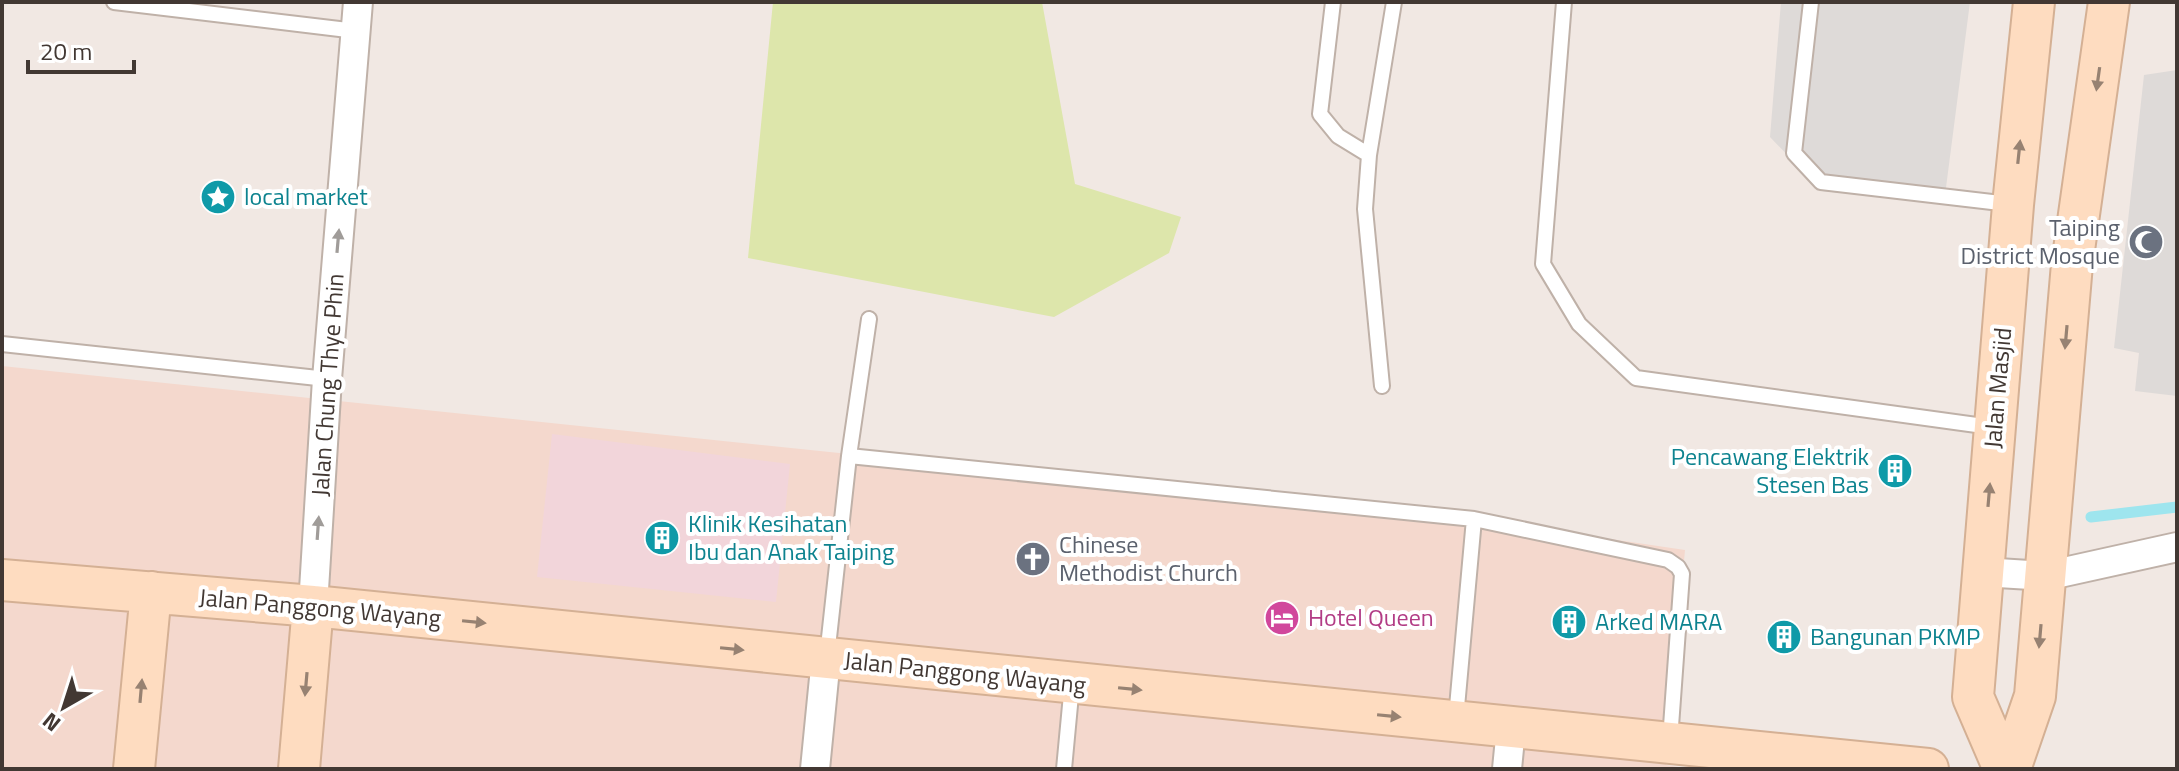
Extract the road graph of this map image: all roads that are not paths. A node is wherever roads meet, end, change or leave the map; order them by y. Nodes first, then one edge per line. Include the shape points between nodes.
1 (114, 2) edge
2 (358, 2) edge
3 (1333, 2) edge
4 (1394, 2) edge
5 (1564, 2) edge
6 (1811, 2) edge
7 (2034, 2) edge
8 (2109, 2) edge
9 (356, 31) junction
10 (1369, 155) junction
11 (2013, 205) junction
12 (869, 319) dead end
13 (2, 344) edge
14 (327, 379) junction
15 (1382, 386) dead end
16 (1995, 428) junction
17 (849, 456) junction
18 (1474, 519) junction
19 (2177, 547) edge
20 (1982, 572) junction
21 (2046, 576) junction
22 (2, 580) edge
23 (151, 592) junction
24 (313, 606) junction
25 (826, 658) junction
26 (1072, 684) junction
27 (1456, 722) junction
28 (1511, 728) junction
29 (1689, 749) junction
30 (134, 769) edge
31 (299, 769) edge
32 (815, 769) edge
33 (1064, 769) edge
34 (1507, 769) edge
35 (1928, 769) edge
36 (2007, 769) edge

1 - 9 lane
2 - 9 street, Jalan Chung Thye Phin
3 - 10 lane via 1320,114 1338,136
4 - 10 lane
5 - 16 lane via 1543,264 1579,324 1636,378
6 - 11 lane via 1794,153 1821,182
11 -> 7 street, Jalan Masjid
8 -> 21 street, Jalan Masjid via 2072,264
14 -> 9 street, Jalan Chung Thye Phin
10 - 15 lane via 1365,209
11 - 16 street, Jalan Masjid
12 - 17 lane
13 - 14 lane
24 -> 14 street, Jalan Chung Thye Phin
20 -> 16 street, Jalan Masjid
17 - 18 lane
17 - 25 lane
18 - 27 lane
18 - 29 lane via 1668,560 1678,567
19 - 21 street
20 - 21 street
20 - 36 street, Jalan Masjid via 1973,697
21 -> 36 street, Jalan Masjid via 2035,696
22 - 23 street, Jalan Panggong Wayang
23 - 24 street, Jalan Panggong Wayang
30 -> 23 street
24 -> 25 street, Jalan Panggong Wayang
24 -> 31 street, Jalan Chung Thye Phin
25 - 26 street, Jalan Panggong Wayang
25 - 32 street
26 -> 27 street, Jalan Panggong Wayang
26 - 33 lane
27 - 28 street, Jalan Panggong Wayang
28 - 29 street, Jalan Panggong Wayang
28 - 34 street
29 - 35 street, Jalan Panggong Wayang

